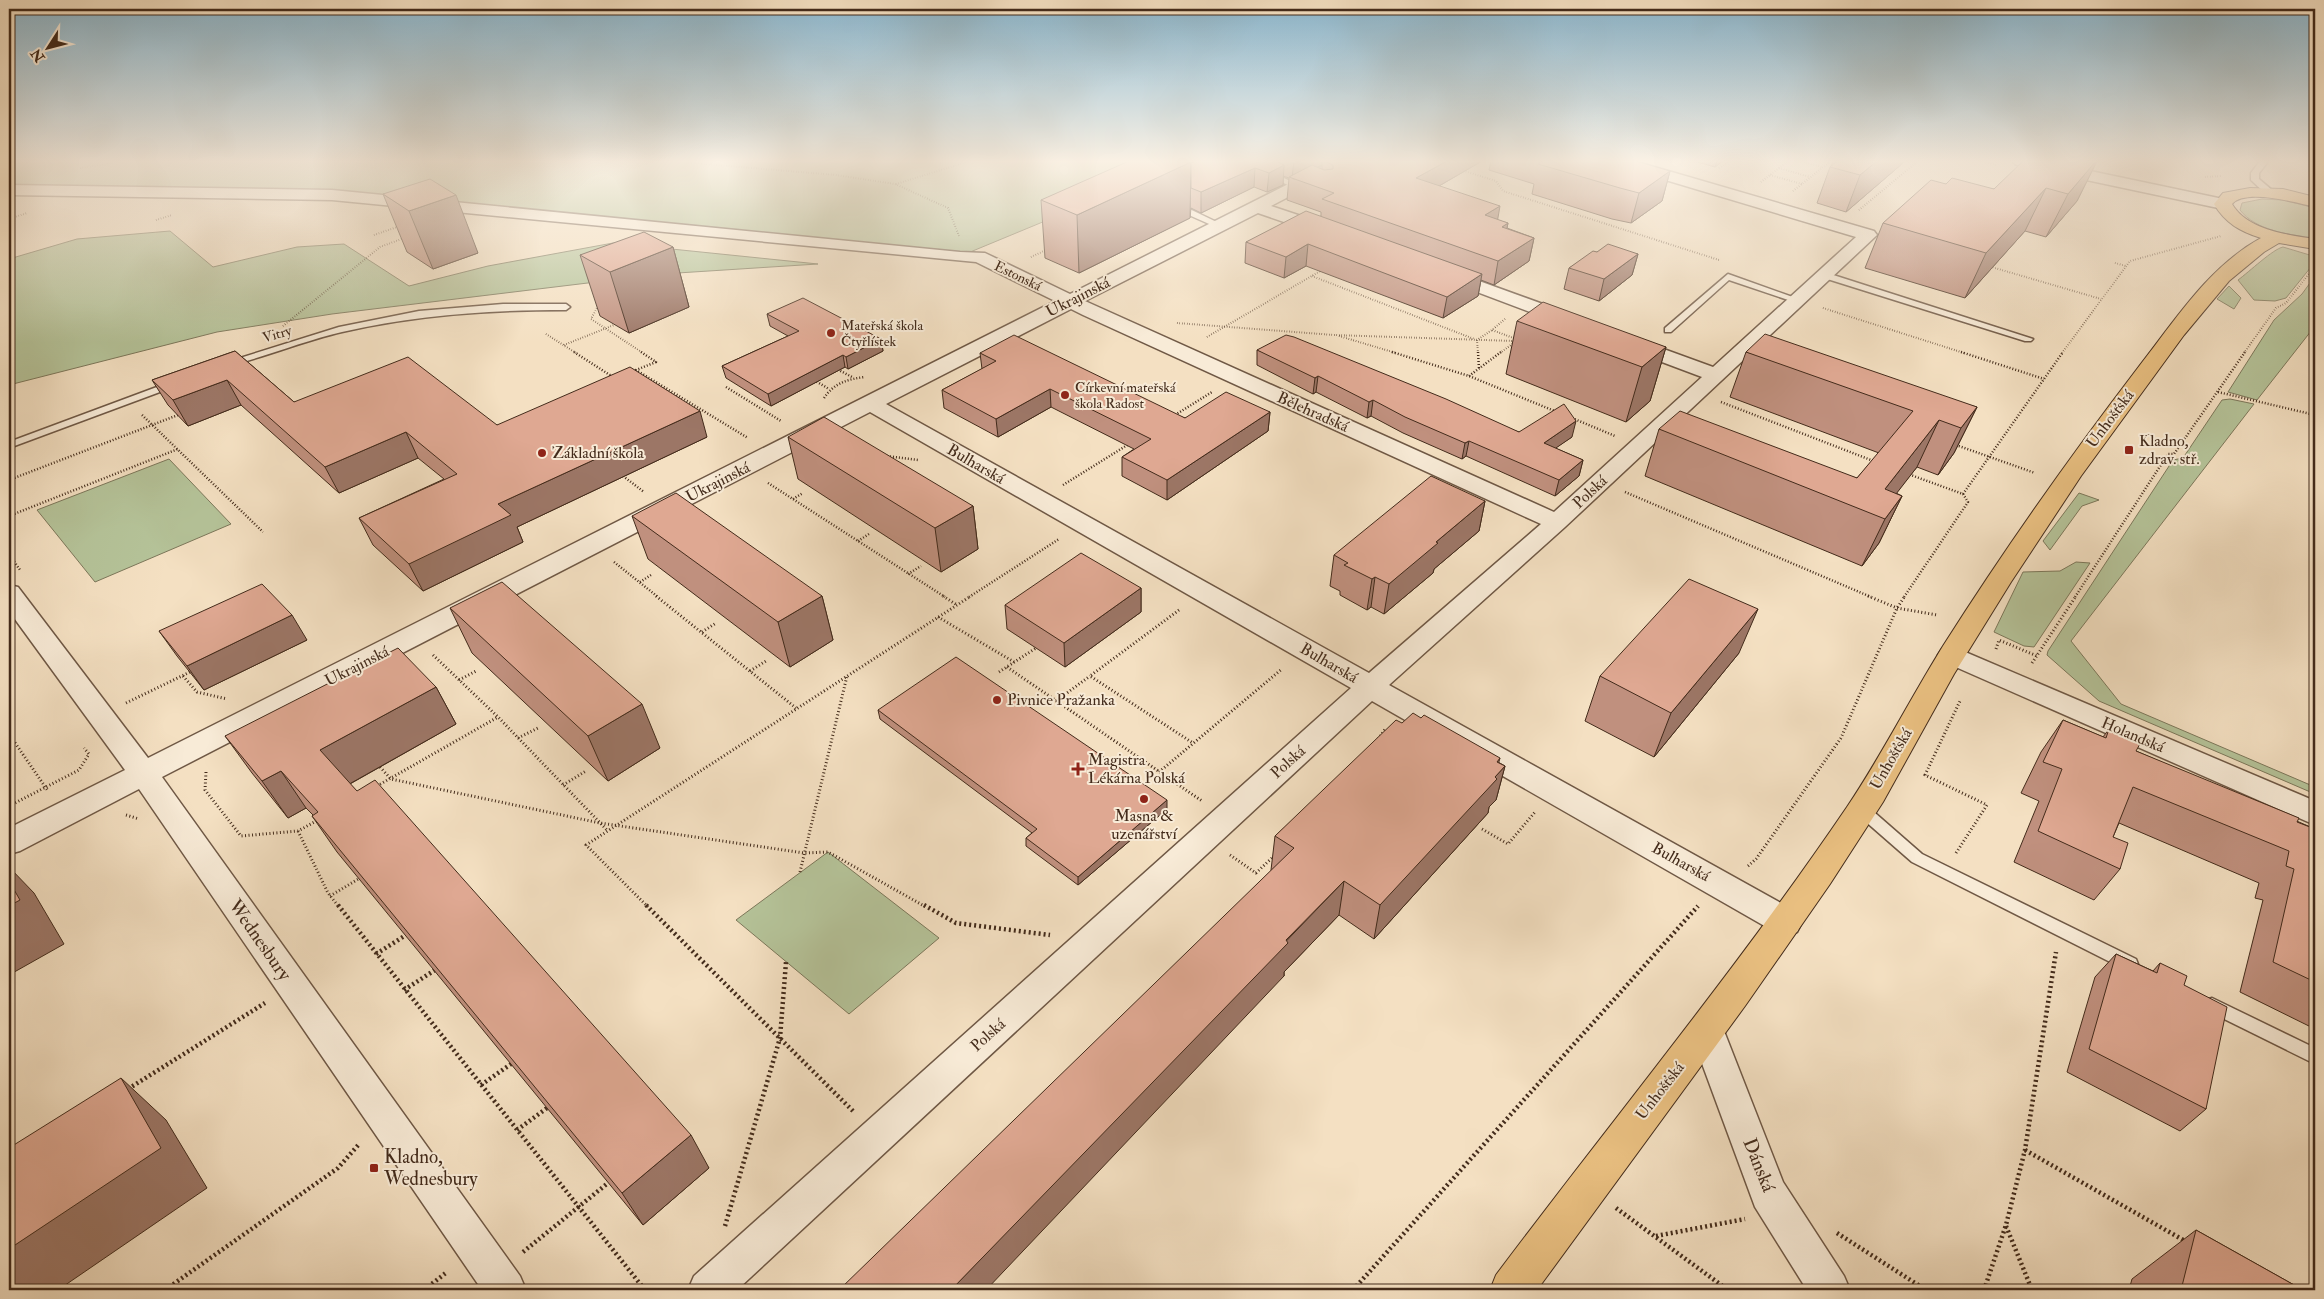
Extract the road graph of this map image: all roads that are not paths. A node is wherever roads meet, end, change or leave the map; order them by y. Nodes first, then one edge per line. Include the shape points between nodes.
1 (617, 222) edge
2 (1211, 222) edge
3 (1226, 222) edge
4 (1302, 222) edge
5 (1823, 222) edge
6 (2239, 222) edge
7 (1219, 225) junction
8 (1342, 236) edge
9 (2277, 237) junction
10 (2315, 244) edge
11 (1426, 267) edge
12 (1830, 277) junction
13 (1797, 300) junction
14 (1069, 301) junction
15 (566, 307) dead end
16 (1589, 328) edge
17 (1668, 330) dead end
18 (1616, 338) edge
19 (2028, 339) dead end
20 (217, 368) edge
21 (182, 381) edge
22 (1715, 386) junction
23 (871, 404) junction
24 (9, 445) edge
25 (1557, 522) junction
26 (17, 585) edge
27 (1951, 656) junction
28 (1370, 687) junction
29 (144, 774) junction
30 (1862, 810) junction
31 (2315, 814) edge
32 (9, 842) edge
33 (1786, 922) junction
34 (2147, 972) edge
35 (2200, 999) edge
36 (1707, 1031) junction
37 (2315, 1056) edge
38 (500, 1282) edge
39 (708, 1290) edge
40 (1510, 1290) edge
41 (1830, 1290) edge

1 - 14 street, Estonská via 979,257
2 - 7 lane
3 - 7 street, Ukrajinská
4 - 8 street
5 - 12 street, Polská via 1868,235
6 - 9 main road
7 - 14 street, Ukrajinská
9 - 10 main road
9 - 27 main road, Unhošťská via 2222,276 2172,337 2090,445
11 - 16 street
12 - 13 street, Polská
12 - 19 lane
13 - 17 lane via 1728,278
13 - 22 street, Polská
14 - 23 street, Ukrajinská
14 - 25 street, Bělehradská
15 - 20 lane, Vitry via 503,307 419,314 339,330
18 - 22 street
21 - 24 lane
22 - 25 street, Polská
23 - 28 street, Bulharská
23 - 29 street, Ukrajinská
25 - 28 street, Polská
26 - 29 street, Wednesbury
27 - 30 main road, Unhošťská
27 - 31 street, Holandská
28 - 33 street, Bulharská
28 - 39 street, Polská
29 - 32 street, Ukrajinská
29 - 38 street, Wednesbury
30 - 33 main road, Unhošťská
30 - 34 lane via 1917,858
33 - 36 main road, Unhošťská
35 - 37 lane
36 - 40 main road, Unhošťská
36 - 41 street, Dánská via 1769,1194

